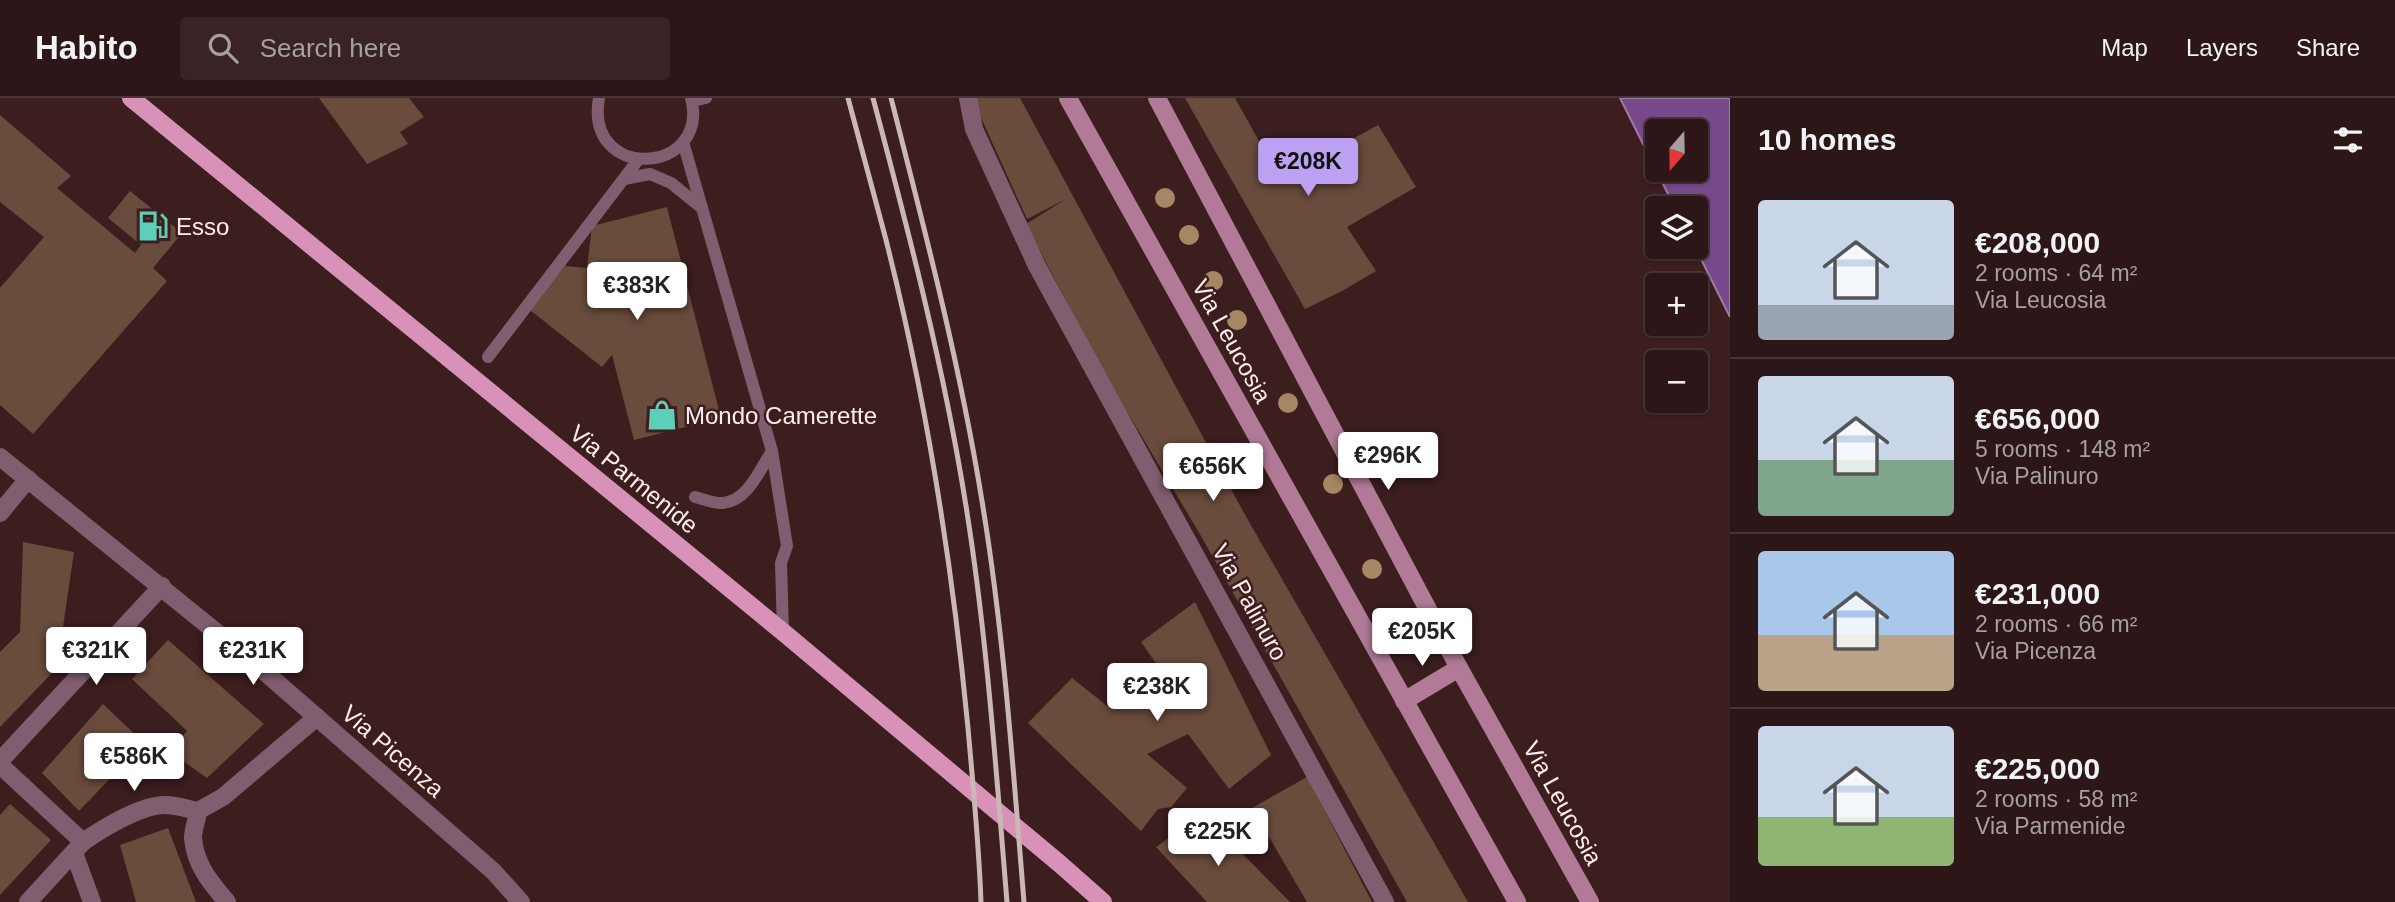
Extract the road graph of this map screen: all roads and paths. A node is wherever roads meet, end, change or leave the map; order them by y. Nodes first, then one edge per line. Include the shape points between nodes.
1 (131, 98) edge
2 (599, 98) edge
3 (706, 98) edge
4 (968, 98) edge
5 (1069, 98) edge
6 (1157, 98) edge
7 (692, 99) edge
8 (683, 142) junction
9 (638, 160) junction
10 (624, 179) junction
11 (702, 209) junction
12 (488, 357) dead end
13 (772, 451) junction
14 (0, 457) edge
15 (28, 479) junction
16 (695, 497) dead end
17 (0, 513) edge
18 (162, 586) junction
19 (783, 632) junction
20 (1459, 668) junction
21 (1404, 701) junction
22 (317, 717) junction
23 (0, 763) edge
24 (198, 811) junction
25 (78, 848) junction
26 (28, 902) edge
27 (92, 902) edge
28 (227, 902) edge
29 (521, 902) edge
30 (1103, 902) edge
31 (1385, 902) edge
32 (1517, 902) edge
33 (1590, 902) edge

1 - 19 main road, Via Parmenide
2 - 9 lane via 601,131 610,145
3 - 7 lane
4 - 31 street, Via Palinuro via 974,129 1037,266
5 - 21 main road, Via Leucosia
6 - 20 main road, Via Leucosia
7 - 8 lane via 694,117
8 - 9 lane via 668,154
8 - 11 lane
9 - 10 lane
10 - 11 lane via 650,174 671,183
10 - 12 lane
11 - 13 lane
13 - 16 lane via 749,487 733,501
13 - 19 lane via 786,546 781,563
14 - 15 street, Via Picenza
15 - 17 street
15 - 18 street, Via Picenza
18 - 22 street, Via Picenza
18 - 23 street
19 - 30 main road, Via Parmenide
20 - 21 main road
20 - 33 main road, Via Leucosia
21 - 32 main road, Via Leucosia
22 - 24 street via 223,797
22 - 29 street, Via Picenza via 493,871
23 - 25 street
24 - 25 street via 150,807 100,831
24 - 28 street via 193,836 197,856 205,876
25 - 26 street
25 - 27 street

